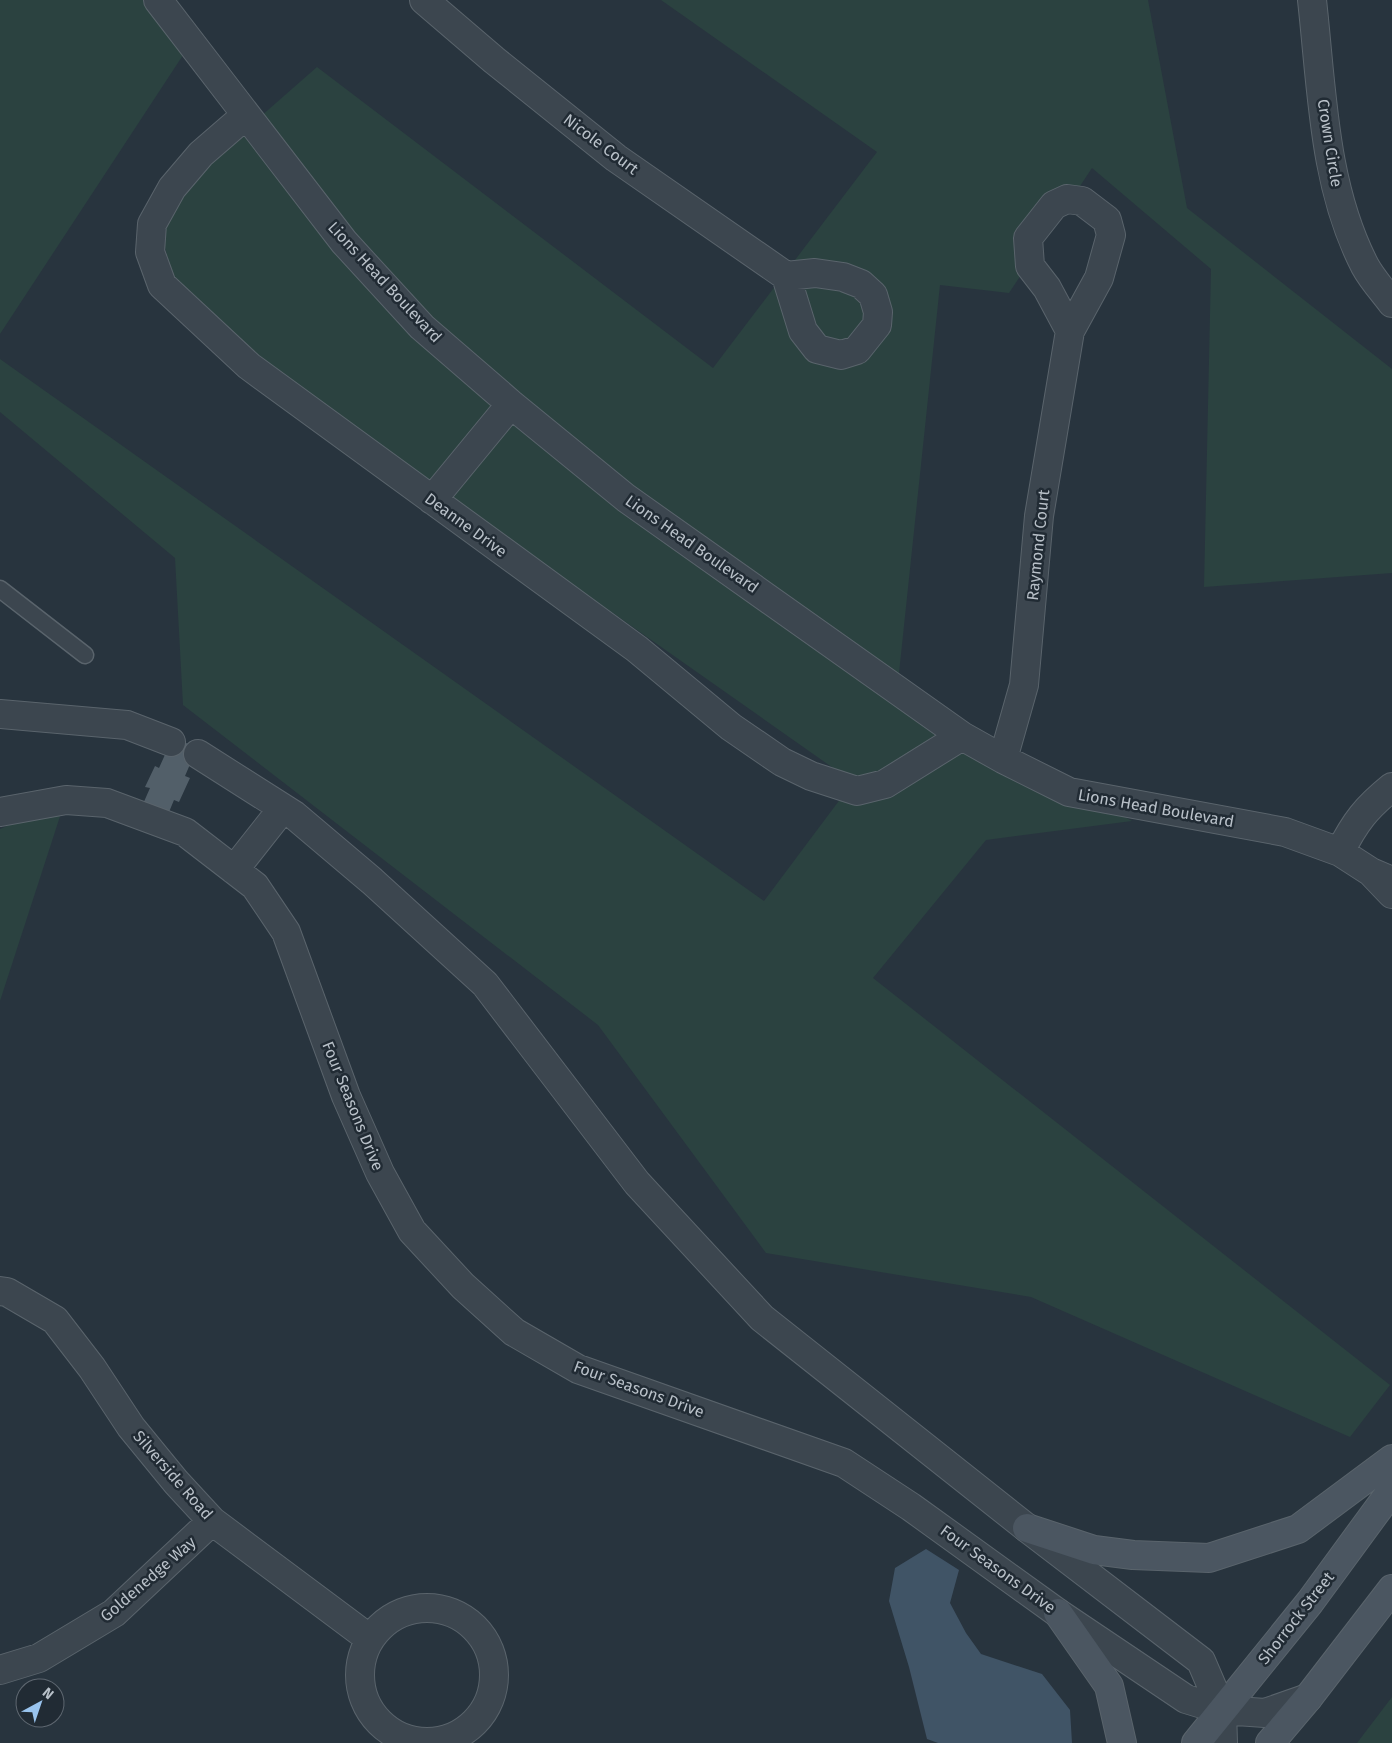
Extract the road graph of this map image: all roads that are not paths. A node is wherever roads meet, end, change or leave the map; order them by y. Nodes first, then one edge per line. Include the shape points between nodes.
1 (158, 0) edge
2 (424, 0) edge
3 (1312, 0) edge
4 (246, 115) junction
5 (786, 276) dead end
6 (1392, 303) edge
7 (1070, 331) dead end
8 (511, 404) junction
9 (432, 500) junction
10 (0, 589) edge
11 (85, 654) dead end
12 (0, 714) edge
13 (962, 736) junction
14 (171, 742) dead end
15 (198, 754) dead end
16 (1003, 759) junction
17 (1392, 788) edge
18 (283, 808) junction
19 (0, 812) edge
20 (1340, 852) junction
21 (234, 870) junction
22 (1382, 876) edge
23 (1392, 894) edge
24 (0, 1292) edge
25 (1392, 1459) edge
26 (1392, 1490) edge
27 (212, 1521) junction
28 (1026, 1528) junction
29 (1392, 1589) edge
30 (1058, 1613) junction
31 (370, 1639) junction
32 (0, 1670) edge
33 (1308, 1698) junction
34 (1222, 1710) junction
35 (1122, 1743) edge
36 (1196, 1743) edge
37 (1223, 1743) edge
38 (1270, 1743) edge

1 - 4 street, Lions Head Boulevard
2 - 5 street, Nicole Court via 616,158
3 - 6 street, Crown Circle via 1329,160 1344,216 1365,268
4 - 8 street, Lions Head Boulevard via 363,263 422,327
4 - 9 street, Deanne Drive via 201,154 172,188 152,224 150,252 162,285 249,366
7 - 16 street, Raymond Court via 1040,516 1024,685
8 - 9 street
8 - 13 street, Lions Head Boulevard via 626,498
9 - 13 street, Deanne Drive via 638,648 731,727 782,762 811,776 856,791 885,784
10 - 11 lane
12 - 14 street via 127,725
13 - 16 street, Lions Head Boulevard
15 - 18 street
16 - 20 street, Lions Head Boulevard via 1069,792 1285,832
17 - 20 street via 1374,802 1352,828
18 - 21 street
18 - 28 street via 372,881 485,984 637,1182 762,1318
19 - 21 street, Four Seasons Drive via 66,800 106,803 184,832
20 - 22 street, Lions Head Boulevard
21 - 30 street, Four Seasons Drive via 254,886 286,932 346,1096 380,1173 412,1231 470,1293 514,1332 578,1369 844,1463
22 - 23 street, Lions Head Boulevard
24 - 27 street, Silverside Road via 7,1292 55,1320 131,1426
25 - 28 main road via 1298,1529 1208,1558 1094,1550
26 - 34 main road, Shorrock Street via 1310,1602
27 - 31 street, Silverside Road
27 - 32 street, Goldenedge Way via 114,1613 39,1658
28 - 34 street via 1201,1661
29 - 33 main road
30 - 34 street, Four Seasons Drive via 1186,1699
30 - 35 main road via 1109,1686
31 - 31 street via 361,1660 362,1690 366,1704 379,1722 397,1736 419,1743 442,1742 462,1733 480,1719 496,1678 492,1656 483,1636 467,1620 448,1610 426,1607 404,1612 384,1622
33 - 34 street, Four Seasons Drive via 1265,1713
33 - 38 main road
34 - 36 main road, Shorrock Street
34 - 37 street

